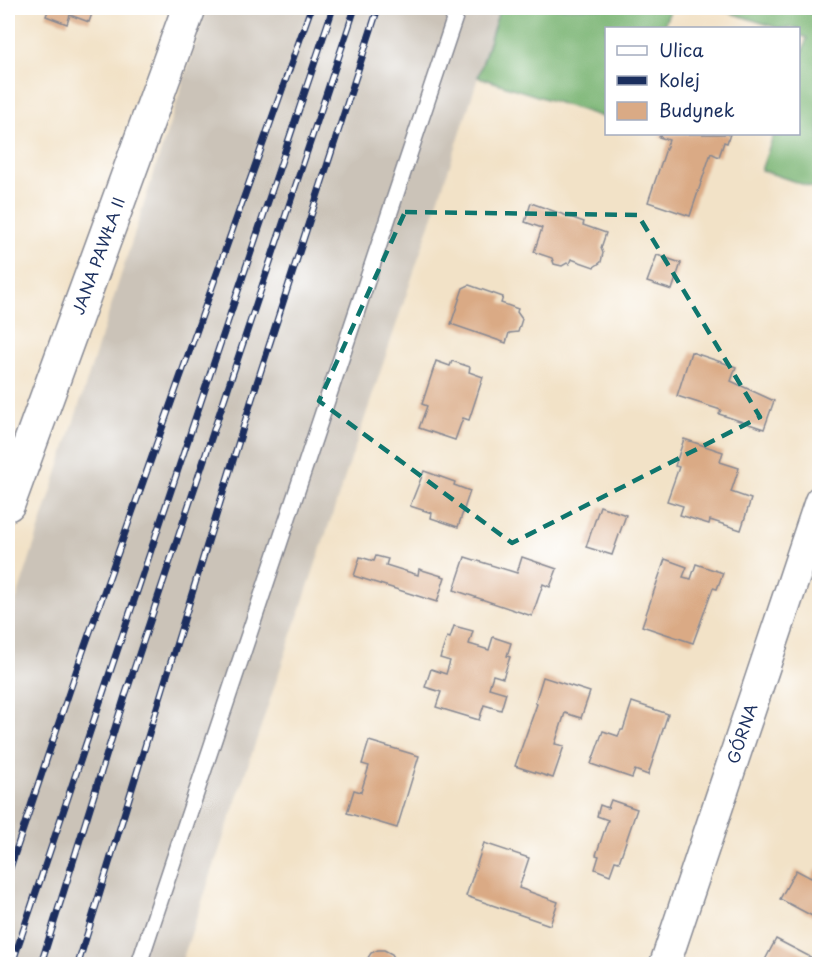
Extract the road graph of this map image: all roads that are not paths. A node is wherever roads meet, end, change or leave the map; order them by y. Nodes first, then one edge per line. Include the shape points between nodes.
1 (189, 8) edge
2 (458, 8) edge
3 (8, 498) edge
4 (819, 501) edge
5 (139, 964) edge
6 (665, 964) edge

1 - 3 main road, JANA PAWŁA II
2 - 5 lane
4 - 6 street, GÓRNA

